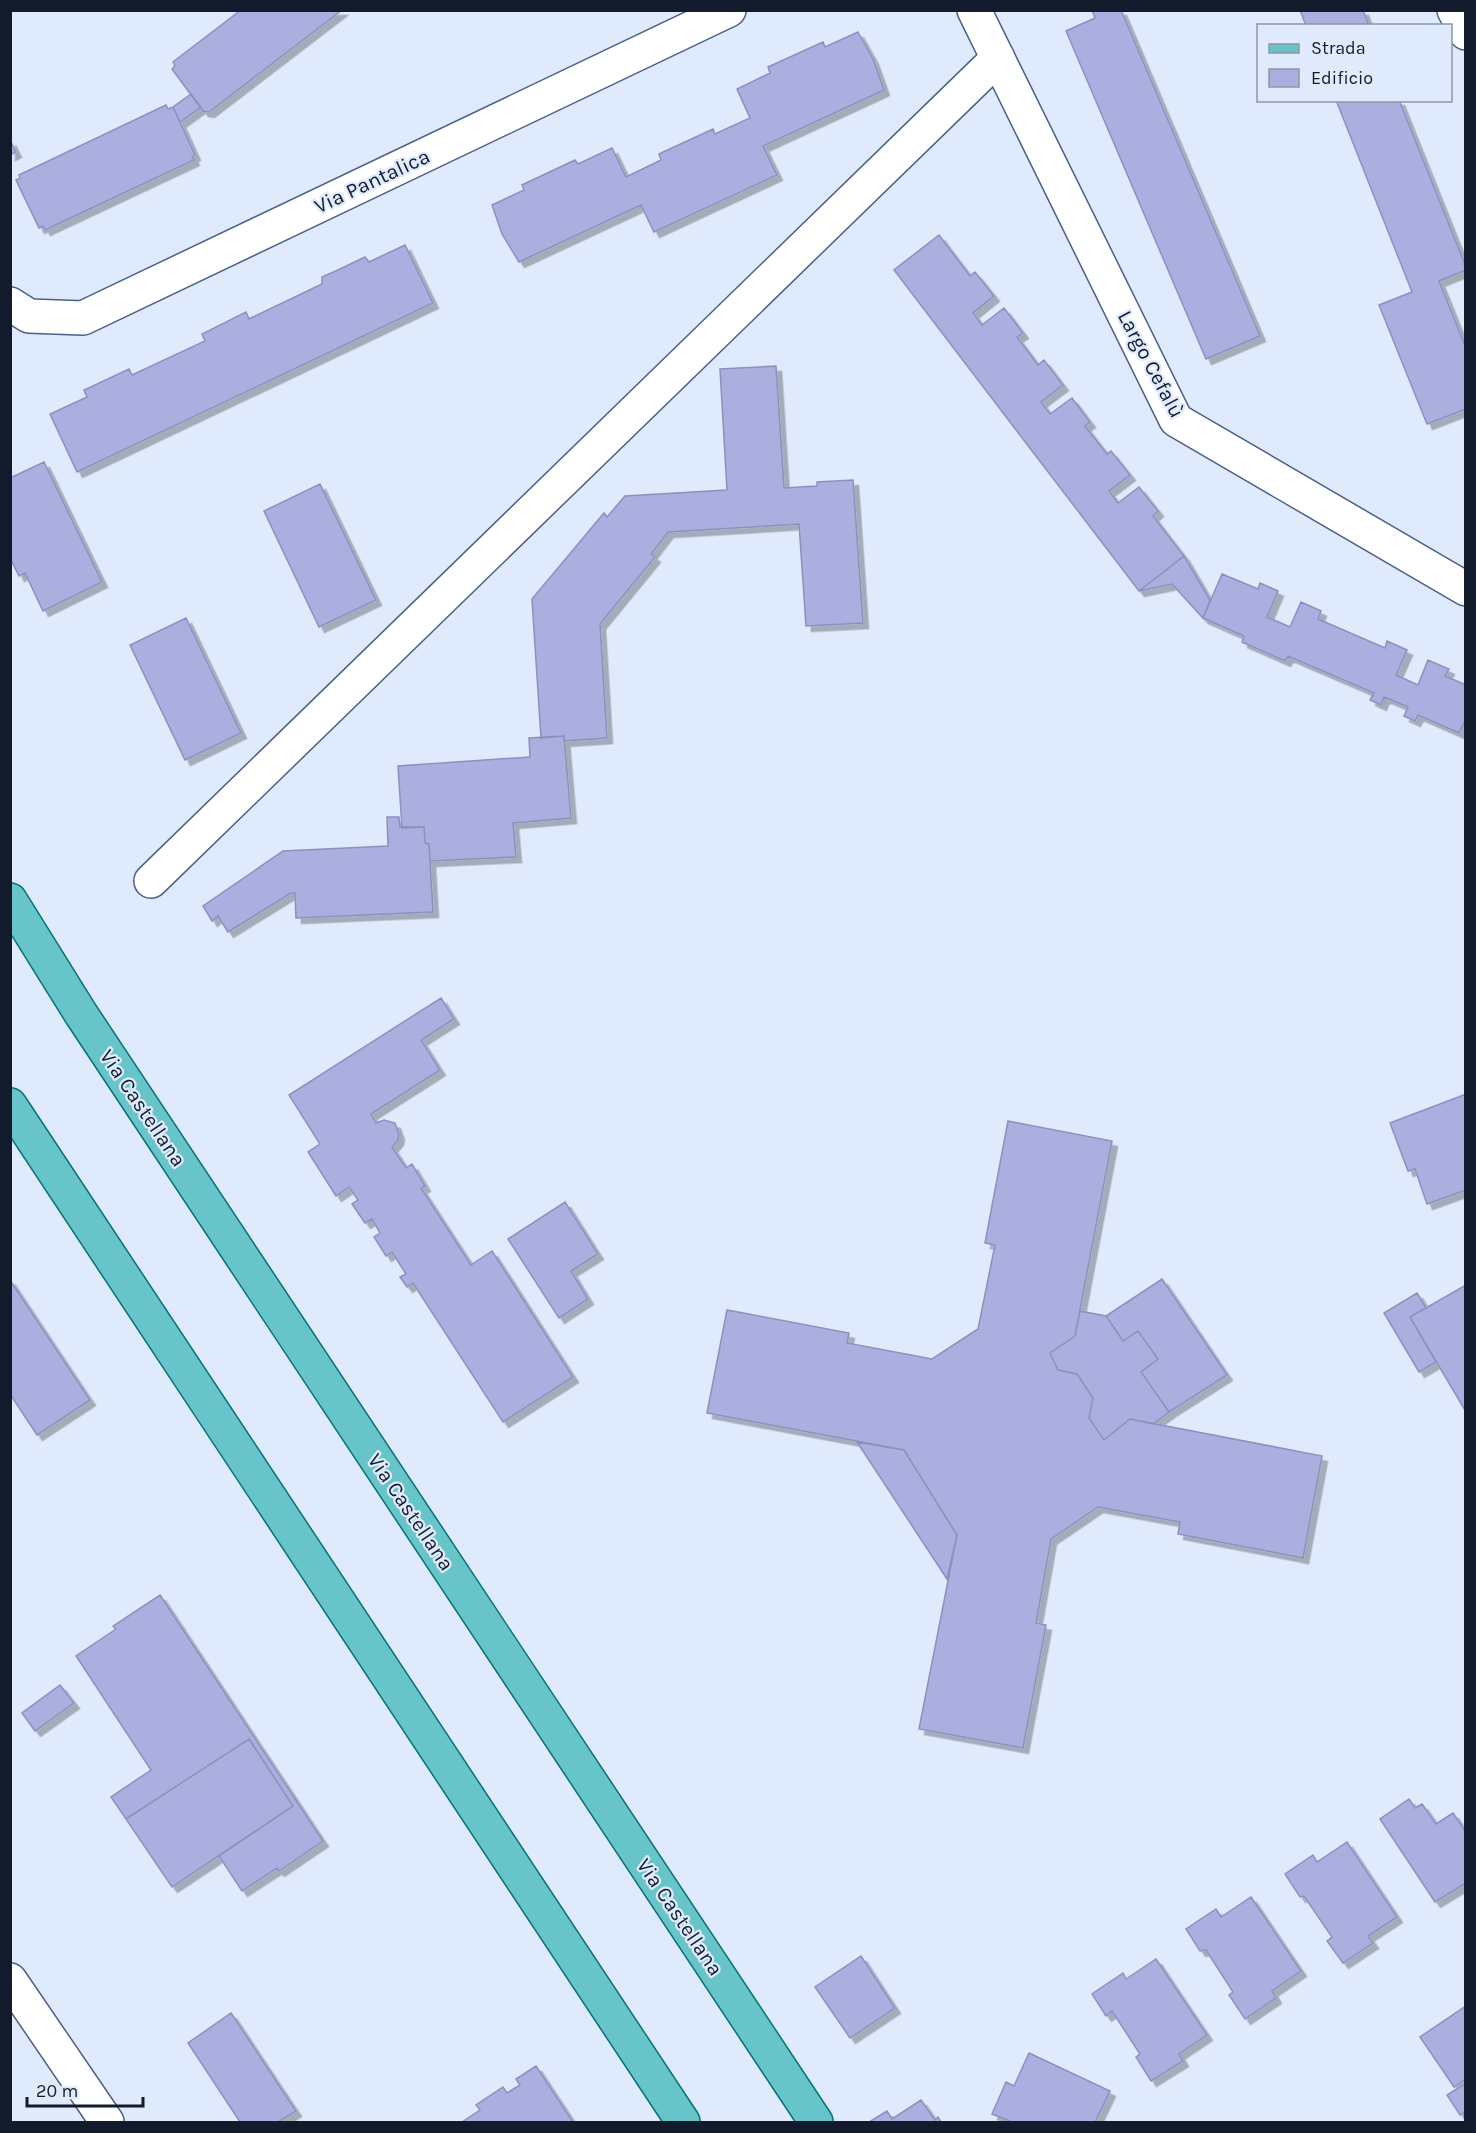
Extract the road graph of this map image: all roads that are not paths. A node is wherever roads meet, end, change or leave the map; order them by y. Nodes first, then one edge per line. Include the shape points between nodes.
1 (729, 10) edge
2 (974, 10) edge
3 (1454, 10) edge
4 (1466, 33) edge
5 (998, 58) junction
6 (10, 304) edge
7 (1466, 589) edge
8 (151, 881) dead end
9 (10, 900) edge
10 (10, 1105) edge
11 (10, 1980) edge
12 (107, 2122) edge
13 (683, 2122) edge
14 (816, 2122) edge

1 - 6 street, Via Pantalica via 83,318 29,316
2 - 5 street, Largo Cefalù
3 - 4 street
5 - 7 street, Largo Cefalù via 1176,420
5 - 8 street
9 - 14 main road, Via Castellana via 81,1014
10 - 13 main road
11 - 12 street

